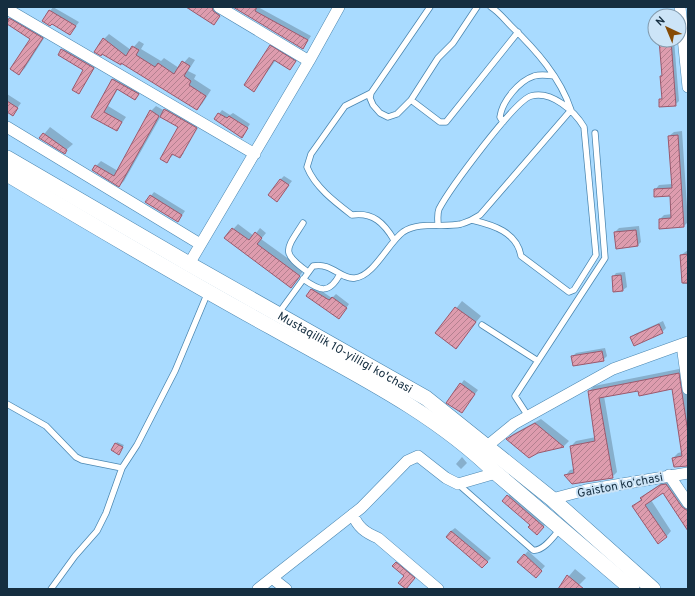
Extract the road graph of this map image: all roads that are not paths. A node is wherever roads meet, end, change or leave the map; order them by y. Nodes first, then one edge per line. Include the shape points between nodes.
1 (219, 7) edge
2 (339, 7) edge
3 (430, 7) edge
4 (477, 7) edge
5 (491, 7) edge
6 (680, 7) edge
7 (7, 9) edge
8 (518, 32) junction
9 (309, 60) junction
10 (554, 76) junction
11 (688, 83) edge
12 (688, 88) edge
13 (371, 93) junction
14 (411, 100) junction
15 (571, 110) junction
16 (503, 122) junction
17 (7, 127) edge
18 (595, 134) dead end
19 (255, 154) junction
20 (7, 158) edge
21 (7, 174) edge
22 (472, 220) junction
23 (302, 223) dead end
24 (438, 224) junction
25 (394, 240) junction
26 (200, 244) junction
27 (189, 264) junction
28 (308, 272) junction
29 (340, 274) junction
30 (303, 279) junction
31 (208, 292) junction
32 (278, 314) junction
33 (482, 325) dead end
34 (685, 344) edge
35 (538, 361) junction
36 (688, 389) edge
37 (7, 404) edge
38 (528, 416) junction
39 (482, 451) junction
40 (122, 468) junction
41 (688, 472) edge
42 (496, 473) junction
43 (669, 475) junction
44 (458, 484) junction
45 (552, 499) junction
46 (688, 504) edge
47 (354, 514) junction
48 (562, 527) junction
49 (272, 578) junction
50 (51, 589) edge
51 (258, 589) edge
52 (286, 589) edge
53 (438, 589) edge
54 (632, 589) edge
55 (653, 589) edge

1 - 9 street
2 - 9 street
3 - 13 lane
4 - 14 lane via 453,43 438,58
5 - 8 lane
6 - 11 street
7 - 19 street
8 - 10 lane via 543,58
8 - 14 lane via 446,122 440,122
9 - 19 street
10 - 15 lane via 566,94
10 - 16 lane via 534,76 521,85 501,109 500,117
11 - 12 street
13 - 14 lane via 372,105 388,117 397,114
13 - 25 lane via 345,106 311,154 307,167 309,173 337,204 352,215 364,213 376,219 387,228
15 - 16 lane via 545,96 531,96
15 - 22 lane via 480,215
15 - 22 lane via 584,127 596,255 574,290 569,292 521,256 515,240 500,228
16 - 24 lane via 450,192 438,211
17 - 26 street
18 - 35 lane via 605,258
19 - 26 street
20 - 27 main road, Mustaqillik 10-yilligi ko'chasi
21 - 31 main road, Mustaqillik 10-yilligi ko'chasi
22 - 24 lane via 460,224
23 - 28 lane via 288,252 290,258
24 - 25 lane via 413,228
25 - 29 lane via 364,275 354,279
26 - 27 street
27 - 32 main road, Mustaqillik 10-yilligi ko'chasi
28 - 29 lane via 313,266 325,265
28 - 30 lane
29 - 30 lane via 331,287 324,290
30 - 32 lane
31 - 39 main road, Mustaqillik 10-yilligi ko'chasi via 404,402
31 - 40 lane via 175,371 138,445
32 - 39 main road, Mustaqillik 10-yilligi ko'chasi via 426,398
33 - 35 lane
34 - 36 street
34 - 38 street via 613,369
35 - 38 lane via 515,396
37 - 40 lane via 46,426 76,457
38 - 39 street via 514,424
39 - 42 main road, Mustaqillik 10-yilligi ko'chasi
39 - 45 main road, Mustaqillik 10-yilligi ko'chasi
40 - 50 lane via 97,531
41 - 43 street, Gaiston koʻchasi
42 - 44 street
42 - 48 main road, Mustaqillik 10-yilligi ko'chasi
43 - 45 street, Gaiston koʻchasi
43 - 46 street
44 - 47 street via 418,456 407,460
44 - 48 lane via 533,550 542,548
45 - 55 main road, Mustaqillik 10-yilligi ko'chasi
47 - 49 street
47 - 53 street via 356,522 368,534 378,538
48 - 54 main road, Mustaqillik 10-yilligi ko'chasi
49 - 51 street
49 - 52 street

